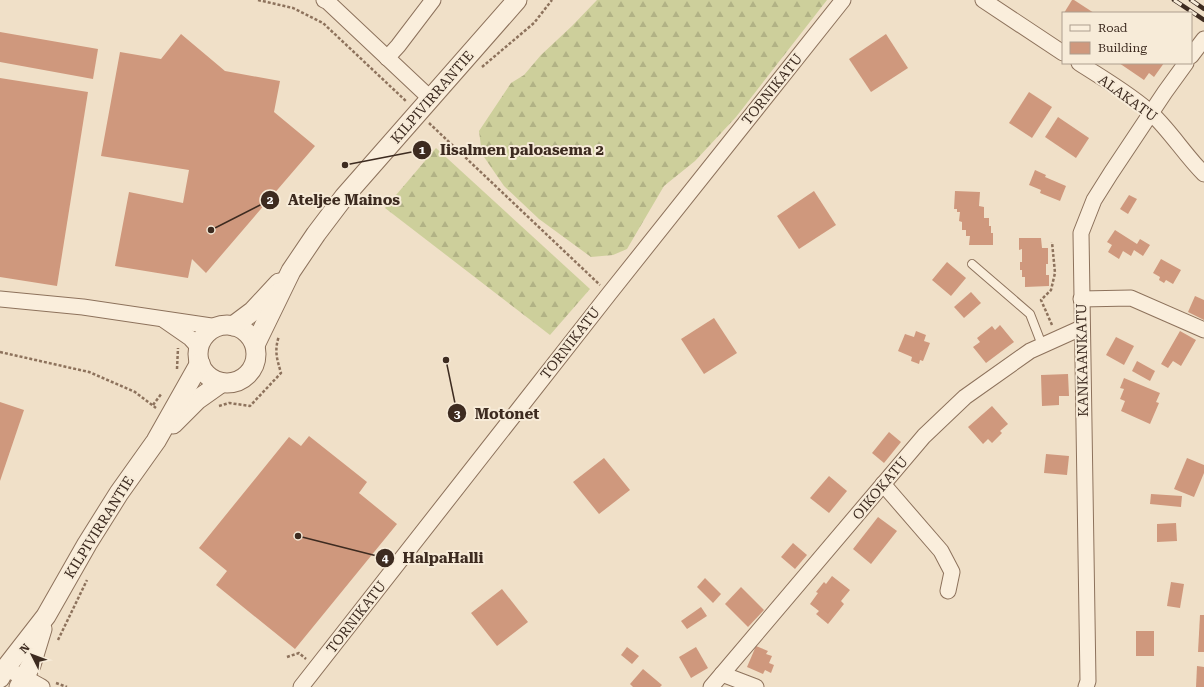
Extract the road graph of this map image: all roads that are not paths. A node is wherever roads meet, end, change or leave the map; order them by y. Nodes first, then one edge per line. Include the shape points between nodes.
1 (324, 0) edge
2 (433, 0) edge
3 (517, 0) edge
4 (843, 0) edge
5 (982, 0) edge
6 (1204, 39) edge
7 (1062, 52) edge
8 (1192, 55) edge
9 (387, 58) junction
10 (1081, 64) edge
11 (1185, 64) edge
12 (425, 106) junction
13 (1151, 112) junction
14 (1204, 174) edge
15 (972, 264) dead end
16 (291, 271) junction
17 (0, 299) edge
18 (1081, 299) junction
19 (162, 318) junction
20 (226, 327) junction
21 (1082, 328) junction
22 (1204, 330) edge
23 (255, 345) junction
24 (1042, 345) junction
25 (199, 356) junction
26 (221, 383) junction
27 (156, 441) junction
28 (883, 484) junction
29 (948, 591) dead end
30 (46, 616) junction
31 (1, 673) edge
32 (722, 674) junction
33 (21, 682) edge
34 (42, 687) edge
35 (301, 687) edge
36 (711, 687) edge
37 (756, 687) edge
38 (1086, 687) edge

1 - 9 street
2 - 9 street
3 - 12 street, KILPIVIRRANTIE
4 - 35 street, TORNIKATU
5 - 7 street
6 - 8 street
9 - 12 street
10 - 13 street, ALAKATU
11 - 13 street, KANKAANKATU
12 - 16 street, KILPIVIRRANTIE via 344,197
13 - 14 street, ALAKATU
13 - 18 street, KANKAANKATU via 1094,200 1080,233
15 - 24 lane via 1030,314
16 - 20 street, KILPIVIRRANTIE via 253,311
16 - 23 street, KILPIVIRRANTIE
17 - 19 street
18 - 21 street, KANKAANKATU
18 - 22 street via 1131,298
19 - 20 street
19 - 25 street via 190,338
20 - 23 street via 240,329
20 - 25 street via 212,330 206,335
21 - 24 street, OIKOKATU
21 - 38 street, KANKAANKATU via 1088,682
23 - 26 street via 255,360 248,374 236,382
24 - 28 street, OIKOKATU via 965,397 924,436
25 - 26 street via 203,370
25 - 27 street, KILPIVIRRANTIE
26 - 27 street, KILPIVIRRANTIE via 197,400
27 - 30 street, KILPIVIRRANTIE via 119,493
28 - 29 street via 940,551 952,572
28 - 32 street, OIKOKATU
30 - 31 street, KILPIVIRRANTIE
30 - 33 street, KILPIVIRRANTIE via 31,664
31 - 33 street
32 - 36 street, OIKOKATU
32 - 37 street
33 - 34 street

